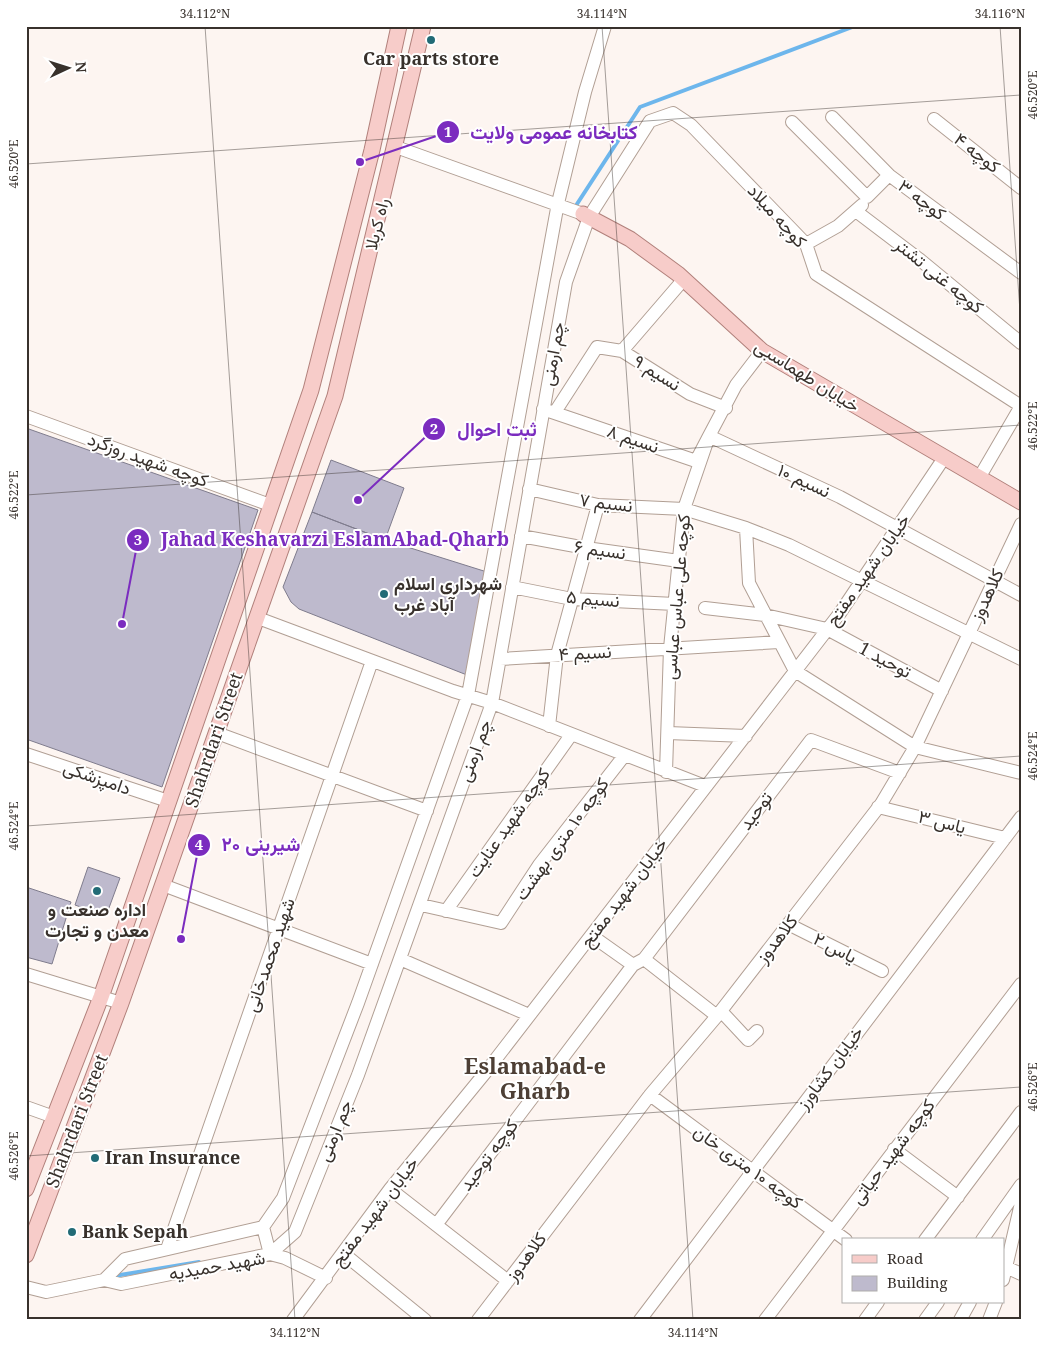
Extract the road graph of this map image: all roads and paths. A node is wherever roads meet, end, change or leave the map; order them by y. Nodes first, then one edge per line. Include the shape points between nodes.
1 (399, 26) edge
2 (423, 26) edge
3 (605, 26) edge
4 (832, 117) dead end
5 (934, 119) dead end
6 (792, 122) dead end
7 (396, 148) junction
8 (889, 175) junction
9 (1021, 188) edge
10 (868, 197) junction
11 (561, 204) junction
12 (857, 212) junction
13 (586, 215) junction
14 (806, 244) junction
15 (1021, 273) edge
16 (684, 279) junction
17 (1021, 342) edge
18 (622, 351) junction
19 (762, 351) junction
20 (318, 361) junction
21 (342, 368) junction
22 (1021, 406) edge
23 (726, 408) junction
24 (549, 411) junction
25 (303, 413) junction
26 (26, 416) edge
27 (327, 421) junction
28 (710, 436) junction
29 (944, 458) junction
30 (979, 478) junction
31 (529, 489) junction
32 (1021, 502) edge
33 (270, 505) junction
34 (598, 505) junction
35 (684, 509) junction
36 (1021, 524) edge
37 (746, 528) junction
38 (897, 529) junction
39 (521, 536) junction
40 (586, 548) junction
41 (679, 561) junction
42 (861, 581) junction
43 (993, 582) junction
44 (512, 587) junction
45 (1021, 595) edge
46 (572, 599) junction
47 (675, 604) junction
48 (705, 608) dead end
49 (765, 615) junction
50 (258, 618) junction
51 (827, 629) junction
52 (970, 634) junction
53 (779, 642) junction
54 (670, 648) junction
55 (557, 655) junction
56 (500, 659) junction
57 (1021, 659) edge
58 (372, 662) junction
59 (795, 671) junction
60 (942, 691) junction
61 (468, 695) junction
62 (492, 703) junction
63 (549, 726) junction
64 (217, 733) junction
65 (668, 733) junction
66 (571, 735) junction
67 (746, 736) junction
68 (915, 748) junction
69 (26, 754) edge
70 (624, 756) junction
71 (666, 772) junction
72 (900, 773) junction
73 (1021, 773) edge
74 (332, 777) junction
75 (705, 786) junction
76 (168, 801) junction
77 (878, 807) junction
78 (427, 811) junction
79 (1021, 817) edge
80 (1005, 838) junction
81 (163, 885) junction
82 (421, 905) junction
83 (446, 911) junction
84 (788, 924) junction
85 (279, 928) junction
86 (592, 936) junction
87 (400, 959) junction
88 (638, 962) junction
89 (372, 964) junction
90 (882, 972) dead end
91 (26, 974) edge
92 (1021, 984) edge
93 (100, 997) junction
94 (121, 1003) junction
95 (719, 1014) junction
96 (529, 1016) junction
97 (757, 1031) dead end
98 (650, 1095) junction
99 (26, 1107) edge
100 (1021, 1112) edge
101 (54, 1118) junction
102 (894, 1150) junction
103 (752, 1171) junction
104 (1021, 1185) edge
105 (26, 1189) edge
106 (390, 1189) junction
107 (958, 1197) junction
108 (1021, 1203) edge
109 (1017, 1222) junction
110 (436, 1225) junction
111 (262, 1227) junction
112 (833, 1230) junction
113 (843, 1238) edge
114 (927, 1238) edge
115 (983, 1238) edge
116 (1004, 1243) edge
117 (167, 1249) junction
118 (270, 1254) junction
119 (344, 1254) junction
120 (26, 1255) edge
121 (1005, 1274) edge
122 (1021, 1274) edge
123 (326, 1278) junction
124 (104, 1280) junction
125 (508, 1281) junction
126 (26, 1286) edge
127 (877, 1304) edge
128 (937, 1304) edge
129 (969, 1304) edge
130 (995, 1304) edge
131 (293, 1320) edge
132 (425, 1320) edge
133 (478, 1320) edge
134 (640, 1320) edge
135 (765, 1320) edge
136 (865, 1320) edge
137 (925, 1320) edge
138 (960, 1320) edge
139 (989, 1320) edge

1 - 20 main road, راه کربلا via 372,150
2 - 7 main road, راه کربلا
3 - 11 street, چم ارمنی via 585,92
4 - 8 street, کوچه ۳
5 - 9 street, کوچه ۴
6 - 10 street
7 - 11 street
7 - 21 main road, راه کربلا
8 - 10 street
8 - 15 street, کوچه ۳
10 - 12 street
11 - 13 street
11 - 61 street, چم ارمنی
12 - 14 street
12 - 17 street, کوچه غنی تشتر
13 - 14 street, کوچه میلاد via 650,121 673,113 691,125
13 - 16 main road, خیابان طهماسبی via 630,240
13 - 24 street, چم ارمنی via 566,282
14 - 22 street, کوچه میلاد via 816,274
16 - 18 street, نسیم ۹
16 - 19 main road, خیابان طهماسبی
18 - 23 street, نسیم ۹ via 690,394
18 - 24 street via 597,348
19 - 23 street, کوچه علی عباس عباسی via 736,385
19 - 29 main road, خیابان طهماسبی
20 - 21 main road
20 - 25 main road, راه کربلا
21 - 27 main road, راه کربلا
22 - 30 street
23 - 28 street, کوچه علی عباس عباسی
24 - 28 street, نسیم ۸ via 696,461
24 - 31 street, چم ارمنی
25 - 27 main road
25 - 33 main road, Shahrdari Street
26 - 33 street, کوچه شهید روزگرد
27 - 50 main road, Shahrdari Street
28 - 35 street, کوچه علی عباس عباسی
28 - 38 street, نسیم ۱۰ via 840,497
29 - 30 main road, خیابان طهماسبی
29 - 38 street, خیابان شهید مفتح
30 - 32 main road, خیابان طهماسبی
31 - 34 street, نسیم ۷
31 - 39 street, چم ارمنی
33 - 76 main road, Shahrdari Street
34 - 35 street, نسیم ۷
34 - 40 street
35 - 37 street, نسیم ۷
35 - 41 street, کوچه علی عباس عباسی
36 - 43 street, کلاهدوز
37 - 42 street, نسیم ۷ via 789,545
37 - 49 street via 749,583
38 - 42 street, خیابان شهید مفتح
38 - 43 street, نسیم ۱۰
39 - 40 street, نسیم ۶
39 - 44 street, چم ارمنی
40 - 41 street, نسیم ۶
40 - 46 street
41 - 47 street, کوچه علی عباس عباسی
42 - 51 street, خیابان شهید مفتح
42 - 52 street, نسیم ۷
43 - 45 street, نسیم ۱۰
43 - 52 street, کلاهدوز
44 - 46 street, نسیم ۵
44 - 56 street, چم ارمنی
46 - 47 street, نسیم ۵
46 - 55 street
47 - 54 street, کوچه علی عباس عباسی
48 - 49 street, توحید 1
49 - 51 street, توحید 1
49 - 53 street
50 - 58 street
50 - 64 main road, Shahrdari Street
51 - 59 street, خیابان شهید مفتح
51 - 60 street, توحید 1
52 - 57 street, نسیم ۷
52 - 60 street, کلاهدوز
53 - 54 street, نسیم ۴
53 - 59 street
54 - 55 street, نسیم ۴
54 - 65 street, کوچه علی عباس عباسی
55 - 56 street, نسیم ۴
55 - 63 street
56 - 62 street, چم ارمنی
58 - 61 street
58 - 74 street, شهید محمدخانی
59 - 67 street, خیابان شهید مفتح
59 - 68 street
60 - 68 street, کلاهدوز
61 - 62 street
61 - 78 street, چم ارمنی
62 - 63 street
62 - 82 street, چم ارمنی
63 - 66 street
64 - 74 street
64 - 81 main road, Shahrdari Street
65 - 67 street
65 - 71 street, کوچه علی عباس عباسی
66 - 70 street
66 - 83 street, کوچه شهید عنایت
67 - 75 street, خیابان شهید مفتح
68 - 72 street, کلاهدوز
68 - 73 street
69 - 76 street, دامپزشکی
70 - 71 street
70 - 83 street, کوچه ۱۰ متری بهشت via 539,866 501,923
71 - 75 street
72 - 77 street, کلاهدوز
72 - 88 street, توحید via 811,740
74 - 78 street
74 - 85 street, شهید محمدخانی
75 - 86 street, خیابان شهید مفتح
76 - 93 main road, Shahrdari Street
77 - 80 street, یاس ۳
77 - 84 street, کلاهدوز
78 - 89 street, چم ارمنی
79 - 80 street, خیابان کشاورز
80 - 103 street, خیابان کشاورز
81 - 85 street
81 - 94 main road, Shahrdari Street
82 - 83 street
82 - 87 street, چم ارمنی
84 - 90 street, یاس ۲
84 - 95 street, کلاهدوز
85 - 89 street
85 - 117 street, شهید محمدخانی
86 - 88 street
86 - 96 street, خیابان شهید مفتح
87 - 96 street
87 - 118 street, چم ارمنی via 295,1232
88 - 95 street
88 - 110 street, کوچه توحید
89 - 111 street, چم ارمنی via 283,1198
91 - 93 street
92 - 102 street, کوچه شهید حیاتی
93 - 94 street
93 - 101 main road, Shahrdari Street
94 - 120 main road, Shahrdari Street
95 - 97 street via 748,1040
95 - 98 street, کلاهدوز
96 - 106 street, خیابان شهید مفتح
98 - 103 street, کوچه ۱۰ متری خان
98 - 125 street, کلاهدوز
99 - 101 street
100 - 107 street
101 - 105 main road, Shahrdari Street
102 - 107 street
102 - 112 street, کوچه شهید حیاتی
103 - 112 street, کوچه ۱۰ متری خان
103 - 134 street, خیابان کشاورز
104 - 115 street
106 - 110 street
106 - 119 street, خیابان شهید مفتح
107 - 114 street
108 - 109 street
109 - 116 street
109 - 121 street
110 - 125 street
111 - 117 street, شهید حمیدیه
111 - 118 street
112 - 113 street, کوچه ۱۰ متری خان
112 - 135 street, کوچه شهید حیاتی
117 - 124 street, شهید حمیدیه via 125,1259
118 - 123 street, شهید حمیدیه
118 - 124 street, شهید حمیدیه via 121,1284
119 - 123 street, خیابان شهید مفتح
119 - 132 street
121 - 122 street
123 - 131 street, خیابان شهید مفتح
124 - 126 street, شهید حمیدیه via 46,1292
125 - 133 street, کلاهدوز
127 - 136 street
128 - 137 street
129 - 138 street
130 - 139 street

